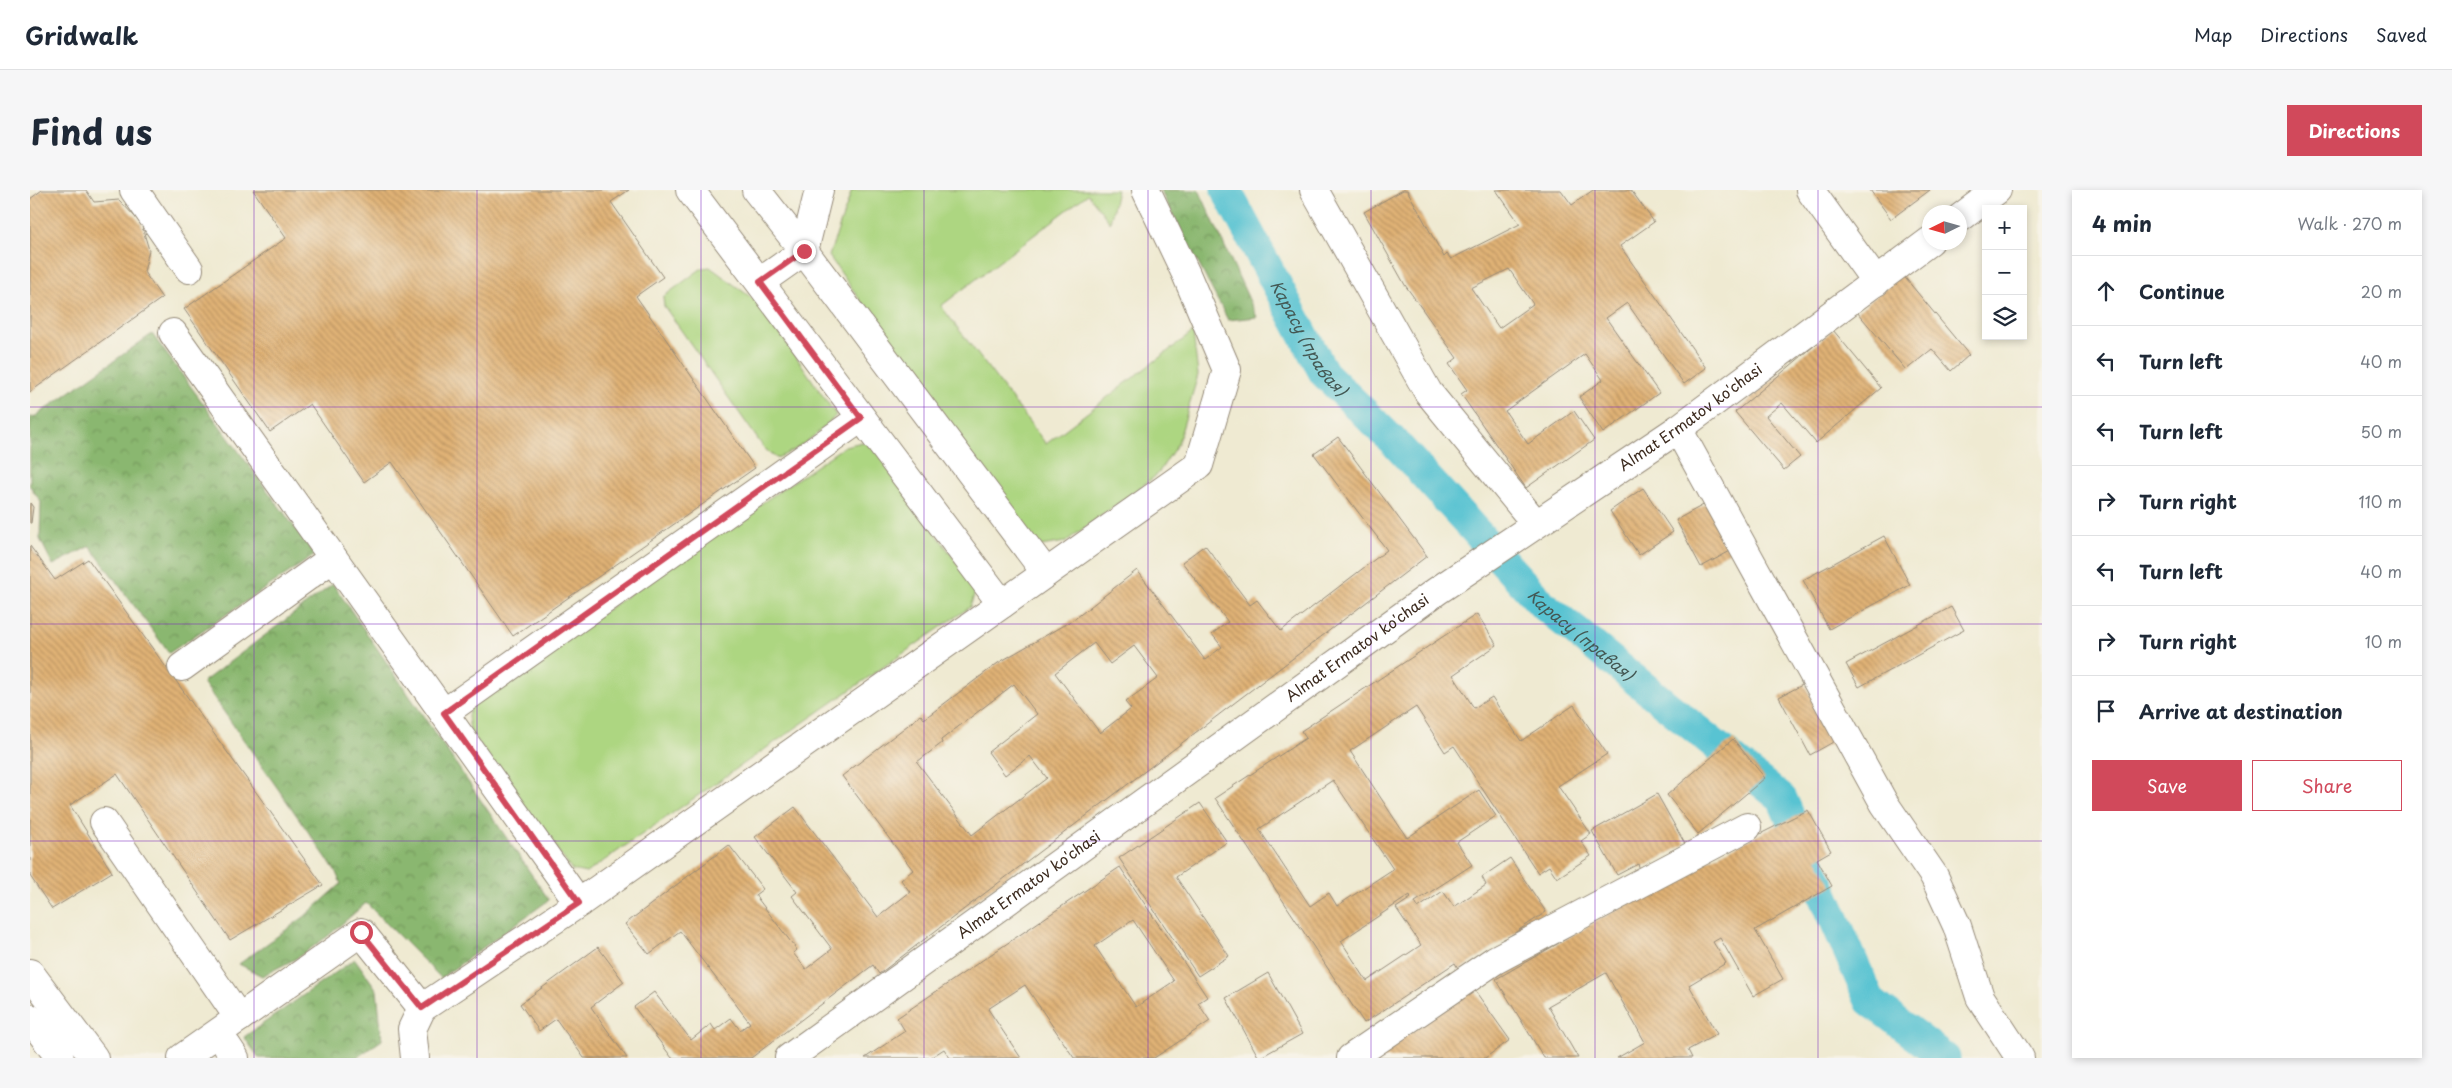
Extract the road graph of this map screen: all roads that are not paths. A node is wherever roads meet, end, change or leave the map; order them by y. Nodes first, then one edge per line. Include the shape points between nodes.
1 (690, 190) edge
2 (756, 190) edge
3 (819, 190) edge
4 (1146, 190) edge
5 (1314, 190) edge
6 (1810, 190) edge
7 (1997, 190) edge
8 (139, 192) edge
9 (1967, 213) edge
10 (1922, 247) edge
11 (804, 251) junction
12 (189, 269) dead end
13 (760, 282) junction
14 (1876, 282) junction
15 (173, 333) dead end
16 (861, 418) junction
17 (1678, 429) junction
18 (1531, 528) junction
19 (333, 558) junction
20 (1046, 574) junction
21 (1002, 604) junction
22 (182, 667) dead end
23 (444, 713) junction
24 (104, 822) dead end
25 (1747, 827) dead end
26 (579, 903) junction
27 (30, 973) edge
28 (422, 1008) junction
29 (30, 1018) edge
30 (239, 1018) junction
31 (60, 1058) edge
32 (94, 1058) edge
33 (182, 1058) edge
34 (415, 1058) edge
35 (789, 1058) edge
36 (1350, 1058) edge
37 (2020, 1058) edge

1 - 13 street
2 - 11 street
3 - 11 street
4 - 20 street via 1228,370 1199,465
5 - 18 street via 1428,392
6 - 14 street
7 - 9 street
8 - 12 street
10 - 14 street, Almat Ermatov ko'chasi
11 - 13 street
11 - 20 street
13 - 16 street
14 - 17 street, Almat Ermatov ko'chasi
15 - 19 street
16 - 21 street
16 - 23 street
17 - 18 street, Almat Ermatov ko'chasi
17 - 37 street via 1884,803 1934,876 1957,926 1980,996
18 - 35 street, Almat Ermatov ko'chasi via 1437,590
19 - 22 street
19 - 23 street
20 - 21 street
21 - 26 street
23 - 26 street
24 - 30 street
25 - 36 street via 1495,960
26 - 28 street
27 - 32 street
28 - 30 street via 361,932
28 - 34 street via 412,1029
29 - 31 street
30 - 33 street

